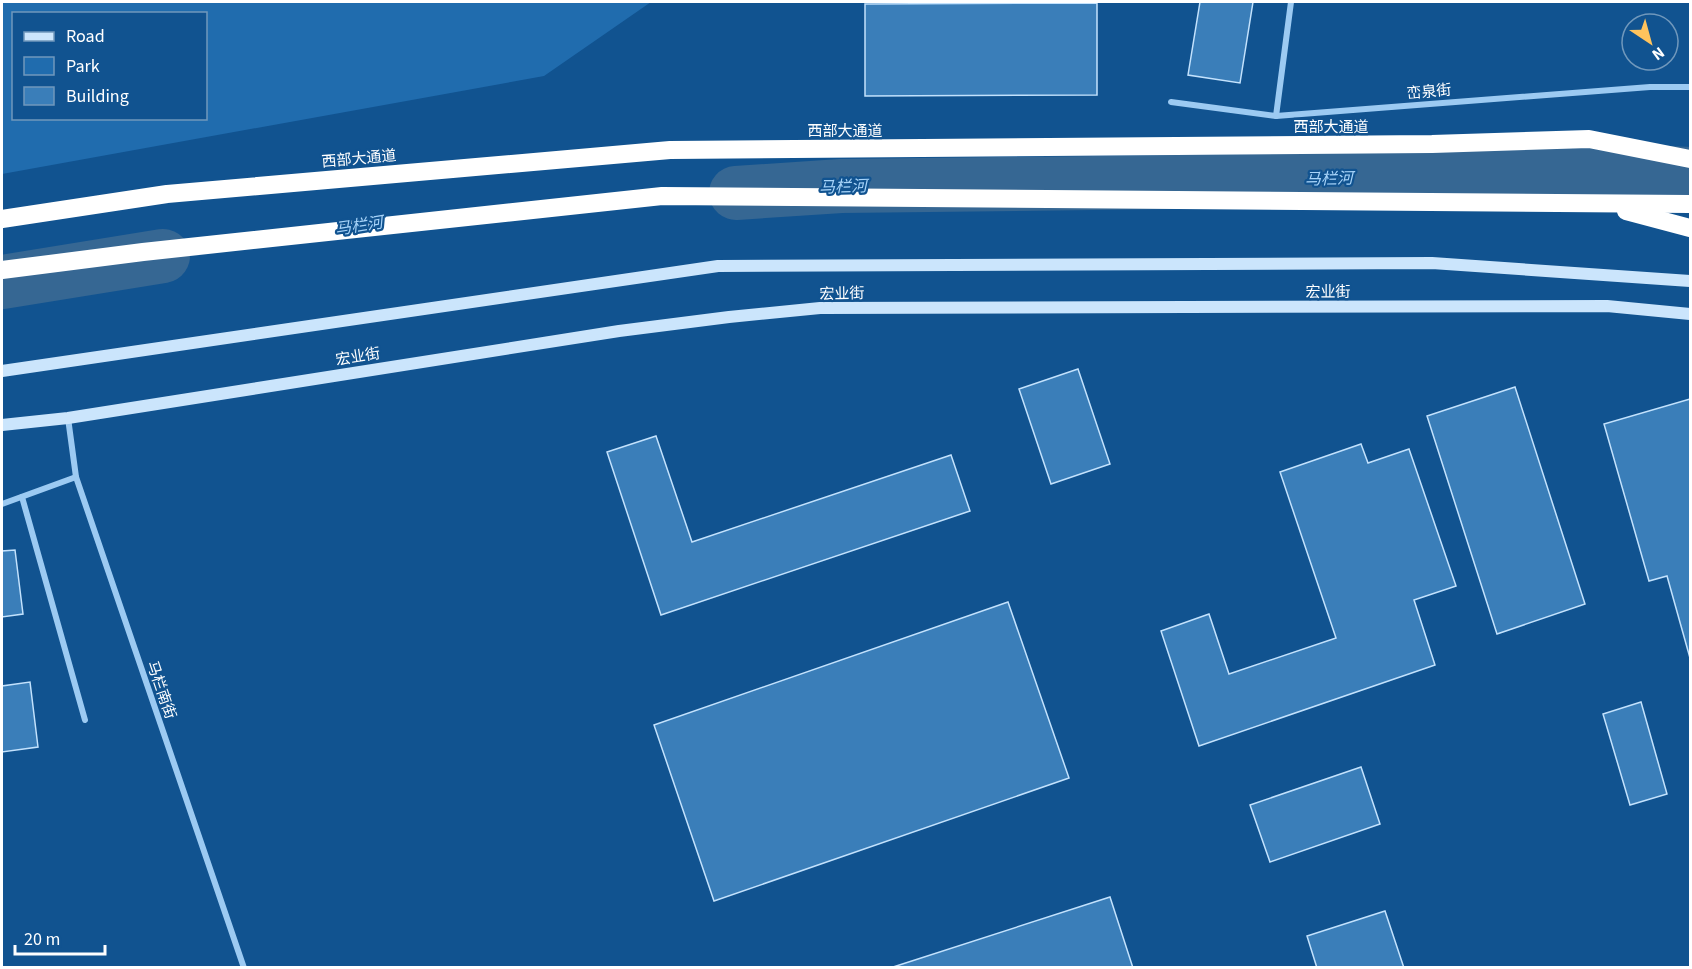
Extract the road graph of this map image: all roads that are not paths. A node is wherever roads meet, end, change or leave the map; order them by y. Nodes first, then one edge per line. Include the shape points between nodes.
1 (1291, 2) edge
2 (1690, 87) edge
3 (1171, 102) dead end
4 (1276, 117) junction
5 (1589, 140) junction
6 (1690, 146) edge
7 (1690, 159) edge
8 (1599, 204) junction
9 (1690, 204) edge
10 (2, 219) edge
11 (1690, 228) edge
12 (2, 270) edge
13 (1690, 281) edge
14 (1690, 314) edge
15 (2, 371) edge
16 (68, 418) junction
17 (2, 425) edge
18 (76, 477) junction
19 (22, 497) junction
20 (2, 504) edge
21 (85, 720) dead end
22 (244, 968) edge

1 - 4 street
2 - 4 street, 峦泉街
3 - 4 street, 峦泉街
5 - 6 highway
5 - 7 highway, 西部大通道
5 - 10 highway, 西部大通道 via 670,150 167,194
8 - 9 highway
8 - 11 highway
8 - 12 highway via 662,196
13 - 15 main road, 宏业街 via 1432,263 718,266
14 - 16 main road, 宏业街 via 1607,306 819,308 619,331
16 - 17 main road, 宏业街
16 - 18 street, 马栏南街
18 - 19 street
18 - 22 street, 马栏南街
19 - 20 street
19 - 21 street

